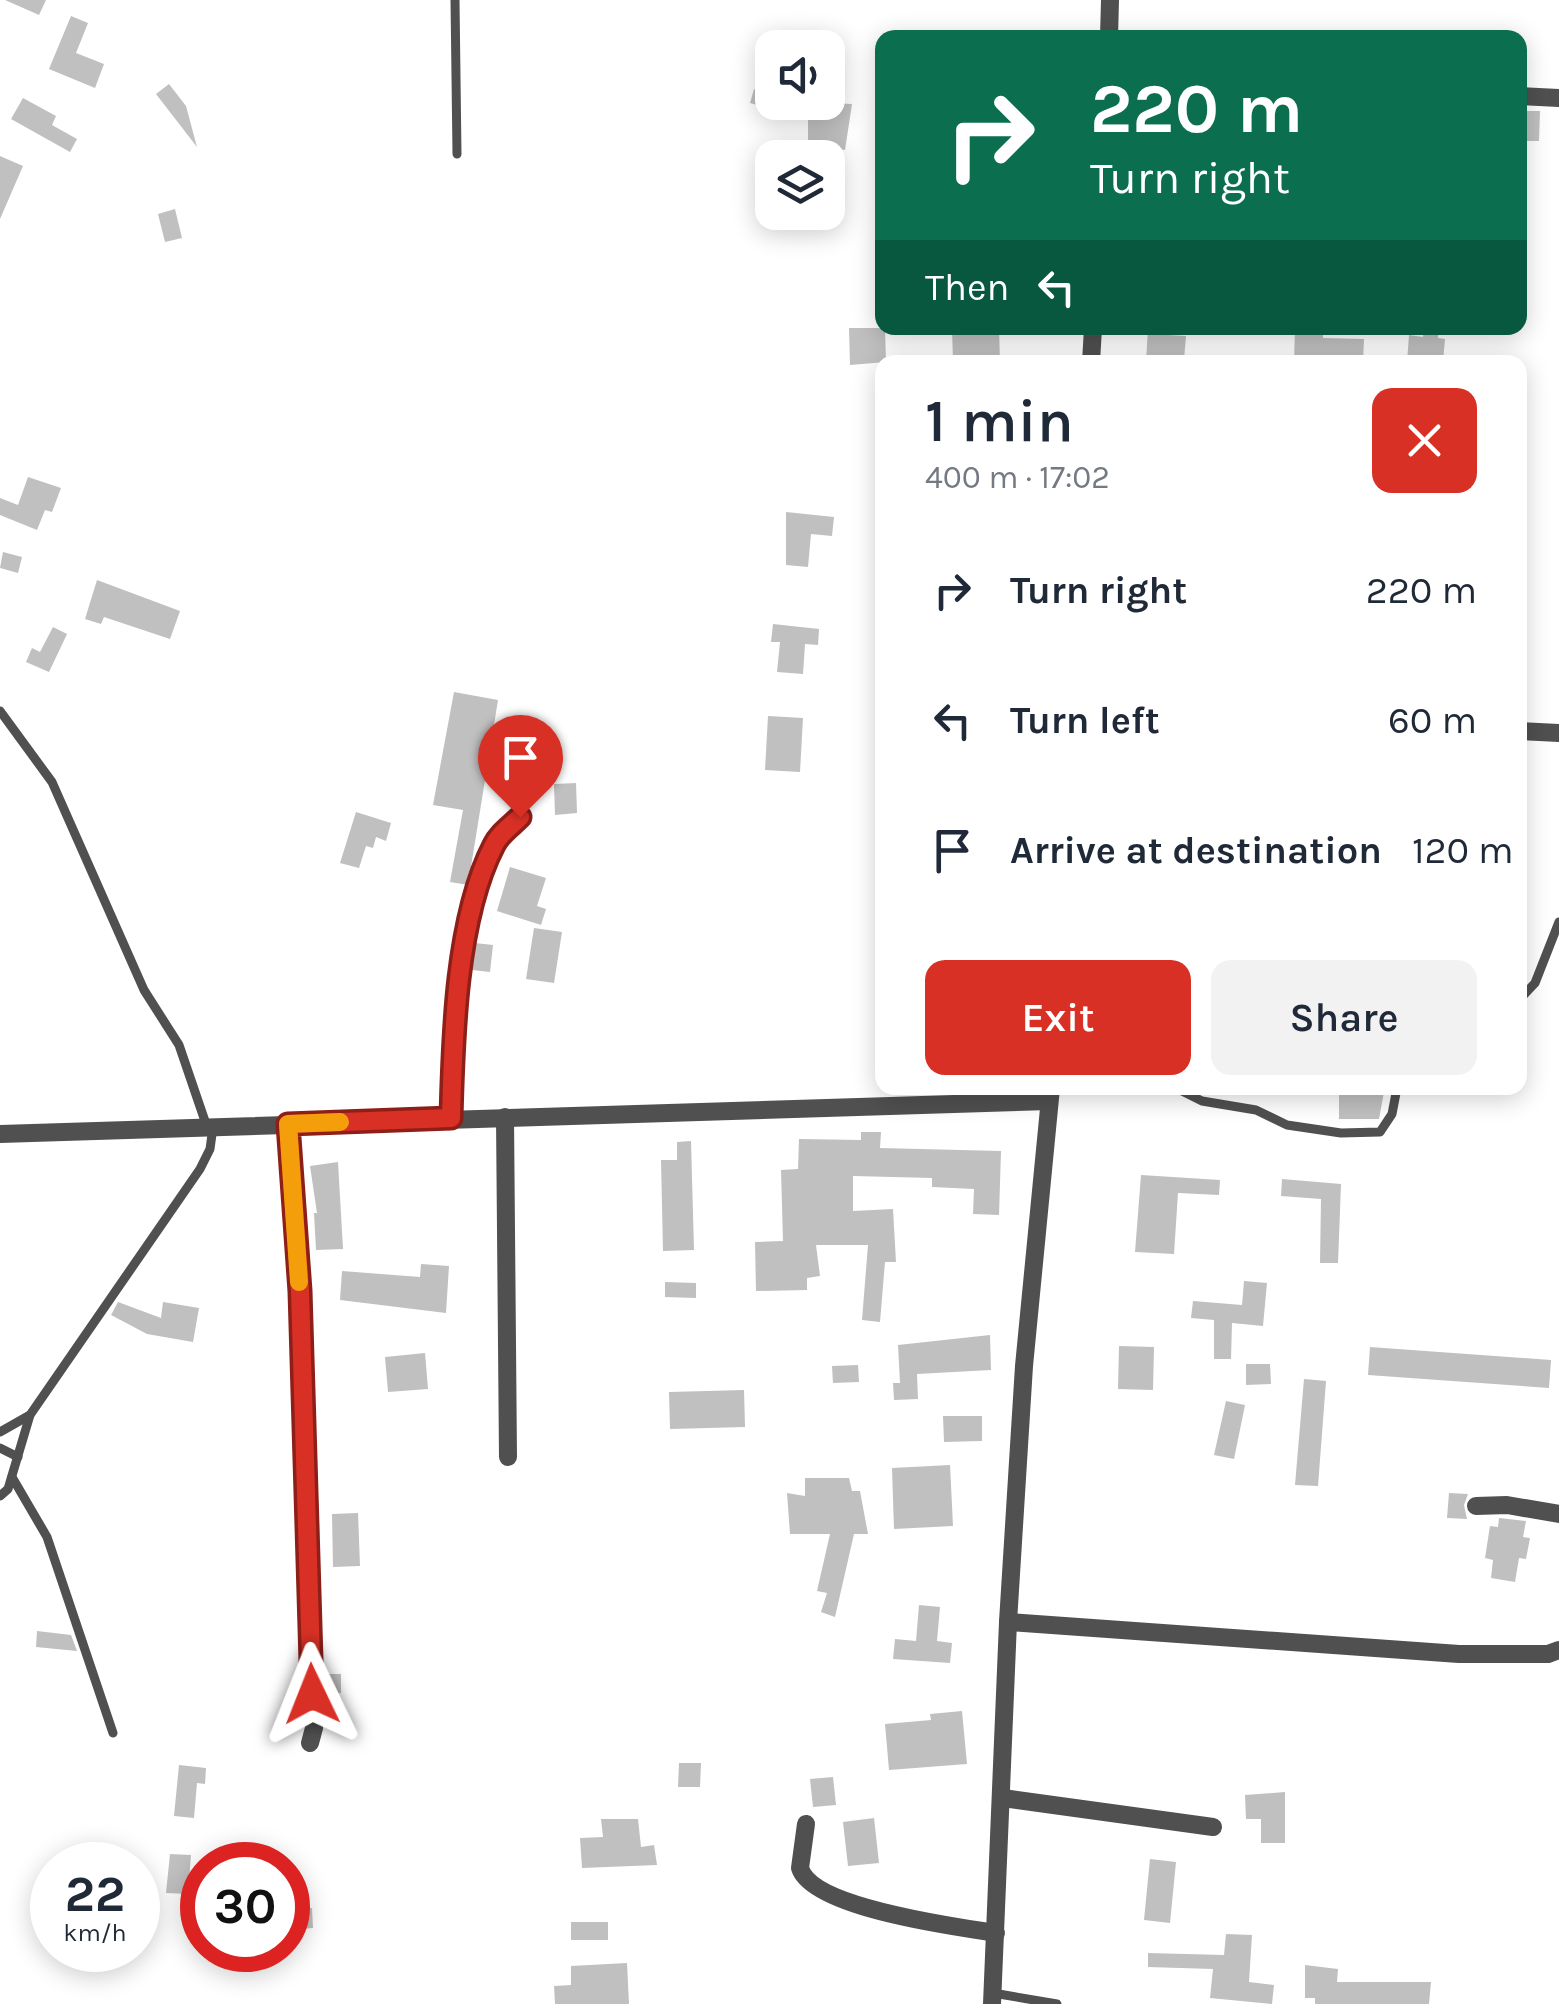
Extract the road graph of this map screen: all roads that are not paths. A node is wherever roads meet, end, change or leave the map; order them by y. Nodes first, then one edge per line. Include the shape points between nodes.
1 (455, 0) edge
2 (1110, 0) edge
3 (1109, 30) edge
4 (1527, 96) edge
5 (1559, 98) edge
6 (457, 154) dead end
7 (0, 711) edge
8 (1527, 731) edge
9 (1559, 733) edge
10 (520, 817) dead end
11 (1559, 922) edge
12 (1527, 992) edge
13 (1027, 1095) edge
14 (1050, 1095) edge
15 (1190, 1095) edge
16 (1395, 1095) edge
17 (451, 1118) junction
18 (505, 1118) junction
19 (288, 1124) junction
20 (210, 1127) junction
21 (0, 1134) edge
22 (30, 1415) junction
23 (0, 1432) edge
24 (0, 1448) edge
25 (18, 1457) junction
26 (508, 1458) dead end
27 (12, 1476) junction
28 (0, 1496) edge
29 (1476, 1506) dead end
30 (1559, 1514) edge
31 (1008, 1622) junction
32 (1559, 1650) edge
33 (113, 1733) dead end
34 (310, 1743) dead end
35 (1003, 1798) junction
36 (806, 1824) dead end
37 (1213, 1827) dead end
38 (996, 1932) junction
39 (992, 1999) edge
40 (1057, 2004) edge

1 - 6 lane
2 - 3 street
4 - 5 street
7 - 20 lane via 52,782 144,990 179,1045
8 - 9 street
10 - 17 lane via 496,841 478,892 460,990
11 - 12 lane
13 - 18 street
14 - 31 street
15 - 16 lane via 1265,1113 1286,1125 1340,1133 1380,1132
17 - 18 street
17 - 19 street
18 - 26 street
19 - 20 street
19 - 34 street via 300,1291
20 - 21 street
20 - 22 lane via 210,1149 200,1169
22 - 23 lane
22 - 25 lane
24 - 25 lane
25 - 27 lane
27 - 28 lane
27 - 33 lane via 48,1537
29 - 30 street
31 - 32 street via 1459,1654
31 - 35 street
35 - 37 street
35 - 38 street
36 - 38 street via 800,1868 812,1885 885,1911
38 - 39 street
39 - 40 lane

